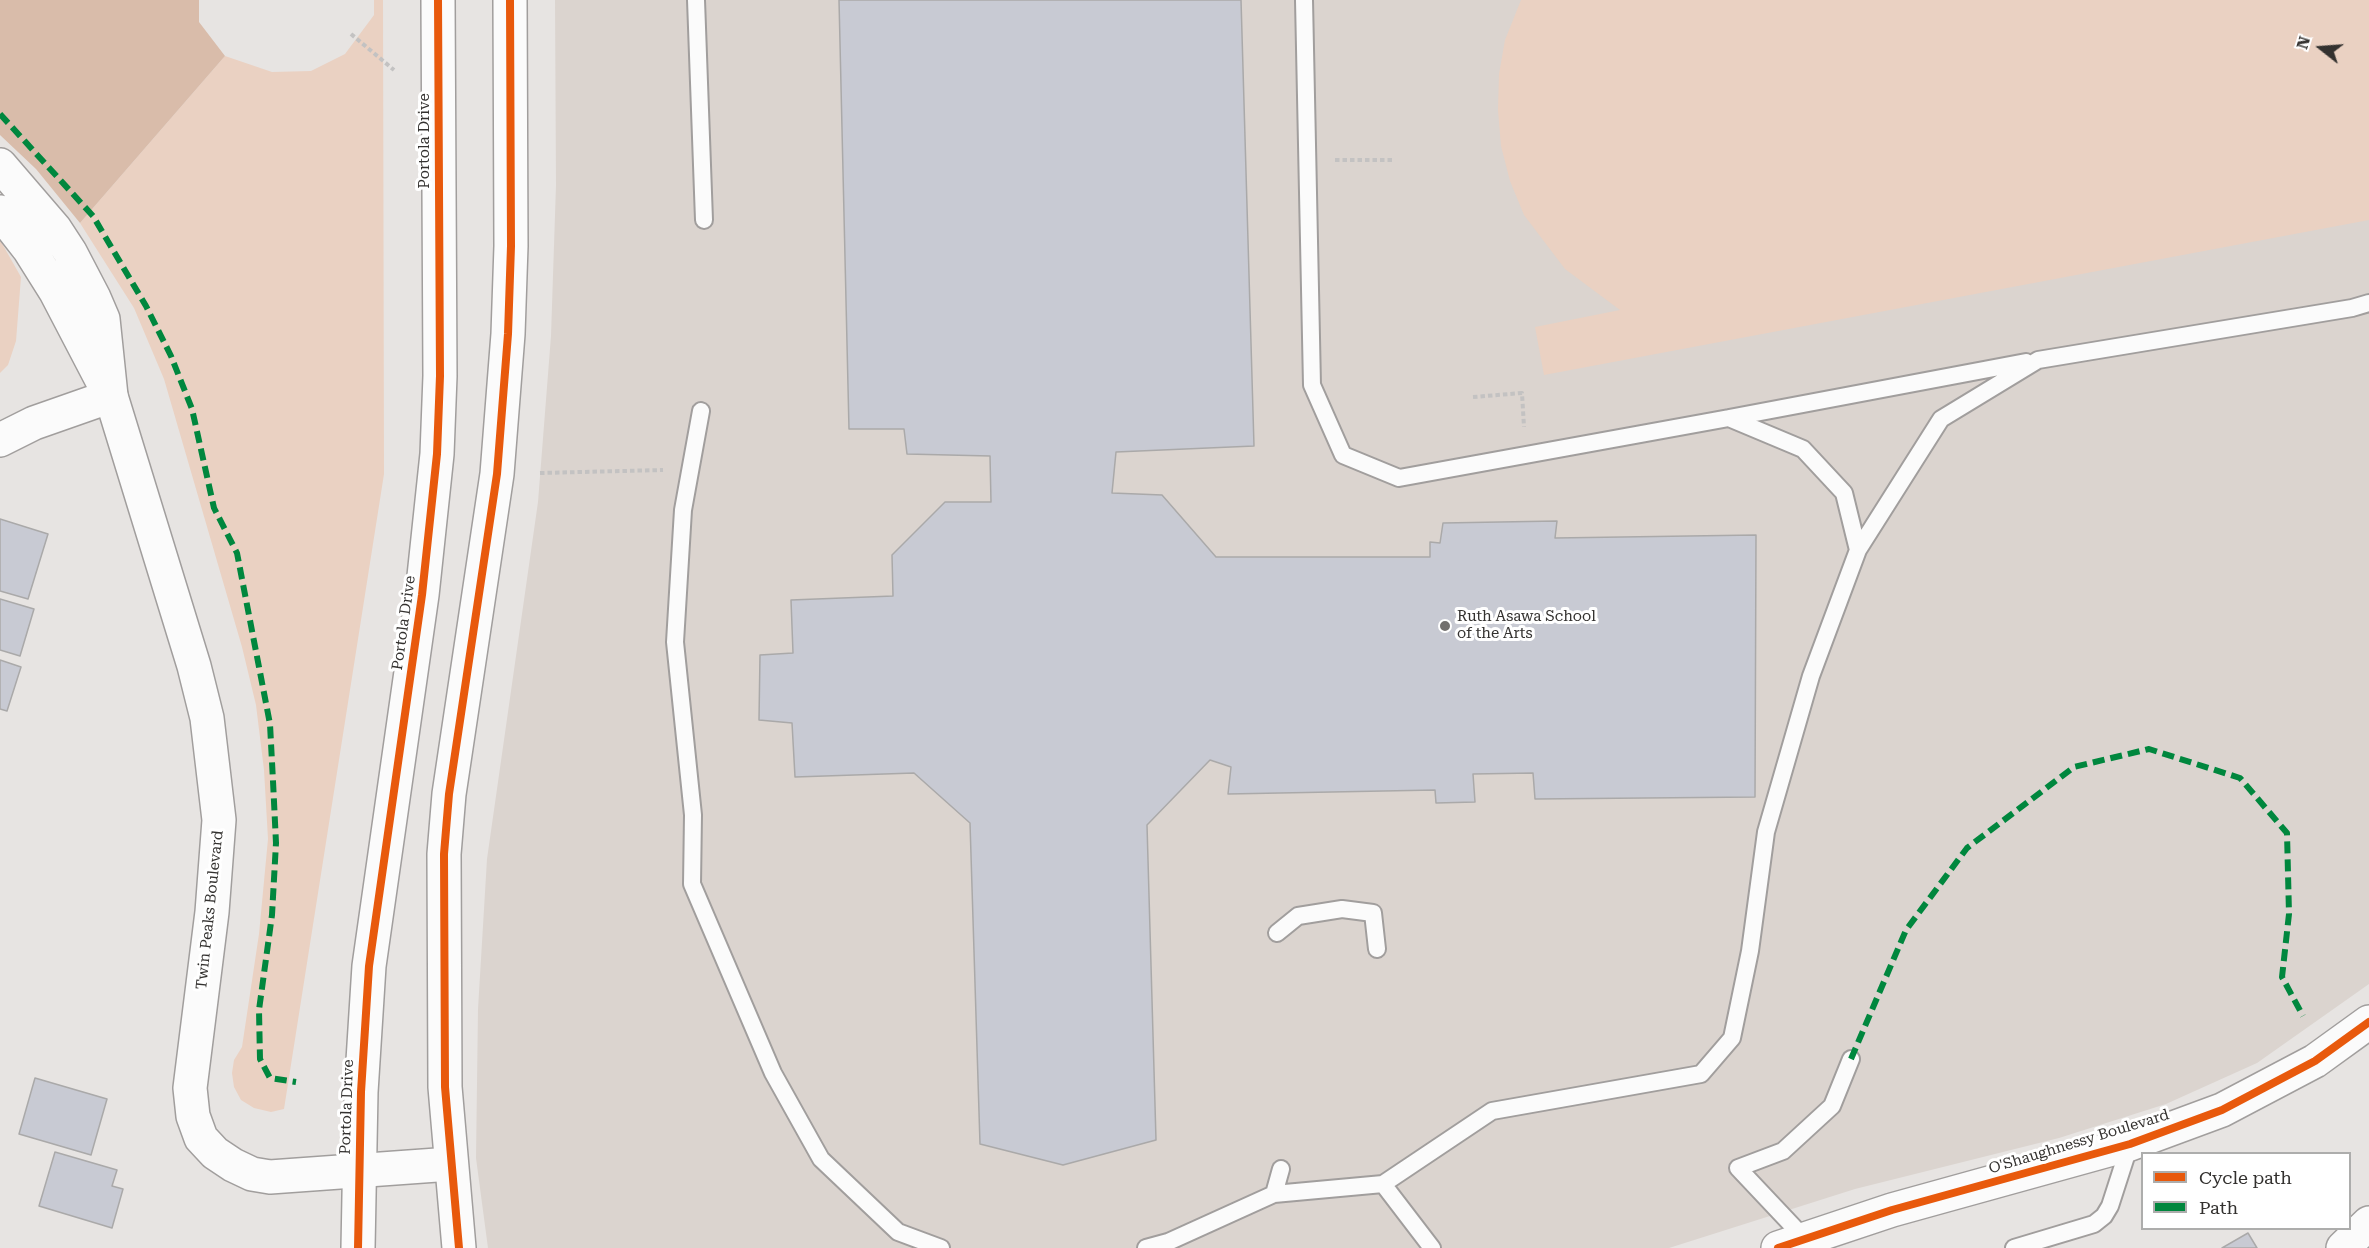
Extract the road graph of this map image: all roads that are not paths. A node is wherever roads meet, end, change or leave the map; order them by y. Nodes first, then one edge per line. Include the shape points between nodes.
1 (438, 0) edge
2 (510, 0) edge
3 (696, 0) edge
4 (1304, 0) edge
5 (0, 165) edge
6 (0, 212) edge
7 (704, 220) dead end
8 (2369, 303) edge
9 (2038, 360) junction
10 (111, 396) junction
11 (700, 411) dead end
12 (1729, 418) junction
13 (0, 440) edge
14 (1858, 550) junction
15 (1276, 933) dead end
16 (1377, 950) dead end
17 (2369, 1022) edge
18 (1851, 1059) dead end
19 (2130, 1143) junction
20 (451, 1164) junction
21 (1281, 1168) dead end
22 (358, 1172) junction
23 (1383, 1184) junction
24 (1274, 1194) junction
25 (2369, 1223) edge
26 (1792, 1243) edge
27 (358, 1248) edge
28 (459, 1248) edge
29 (941, 1248) edge
30 (1146, 1248) edge
31 (1431, 1248) edge
32 (2014, 1248) edge
33 (2343, 1248) edge

1 - 22 main road, Portola Drive via 437,454 422,595 369,966
2 - 20 main road via 508,334 497,474 449,794 444,854 445,1076
3 - 7 lane
4 - 12 lane via 1312,385 1343,455 1399,478
5 - 10 main road, Twin Peaks Boulevard via 55,229 94,298 103,319
6 - 10 main road, Twin Peaks Boulevard via 56,292
8 - 9 lane
9 - 12 lane
9 - 14 lane via 1941,419
10 - 13 main road via 34,423
10 - 22 main road, Twin Peaks Boulevard via 194,666 215,771 217,866 192,1056 193,1116 201,1138 215,1153 252,1174 282,1178
11 - 29 lane via 682,510 675,642 693,815 692,884 773,1073 821,1159 898,1232
12 - 14 lane via 1803,449 1844,493
14 - 23 lane via 1811,676 1766,832 1750,951 1732,1038 1701,1074 1492,1111
15 - 16 lane via 1298,916 1342,909 1373,913
17 - 19 main road, O'Shaughnessy Boulevard via 2270,1087 2222,1110
18 - 26 lane via 1832,1106 1784,1151 1738,1168
19 - 26 main road, O'Shaughnessy Boulevard via 1892,1210
19 - 32 lane via 2104,1215 2094,1224
20 - 22 main road, Twin Peaks Boulevard
20 - 28 main road
21 - 24 lane
22 - 27 main road, Portola Drive
23 - 24 lane
23 - 31 lane
24 - 30 lane via 1168,1242
25 - 33 main road

